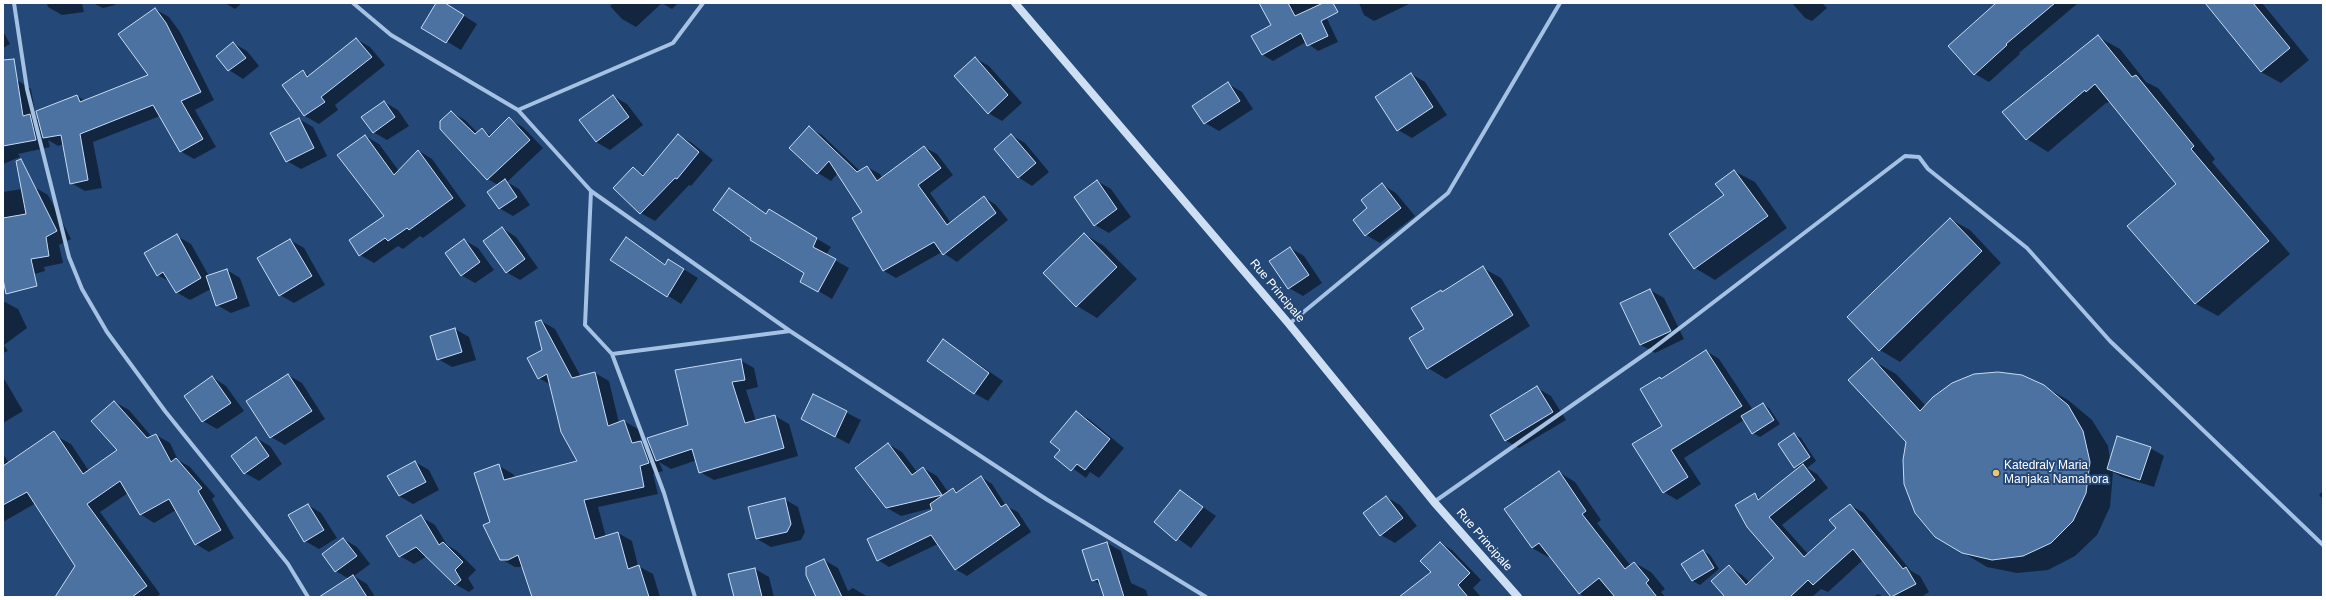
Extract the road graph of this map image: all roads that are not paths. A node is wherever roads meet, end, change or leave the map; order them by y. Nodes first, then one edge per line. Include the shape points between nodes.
1 (14, 3) edge
2 (352, 3) edge
3 (703, 3) edge
4 (1015, 3) edge
5 (1560, 3) edge
6 (518, 110) junction
7 (591, 191) junction
8 (1290, 324) junction
9 (790, 332) junction
10 (612, 354) junction
11 (1434, 502) junction
12 (2323, 545) edge
13 (308, 597) edge
14 (695, 597) edge
15 (1206, 597) edge
16 (1518, 597) edge

1 - 13 street via 27,89 69,257 82,289 111,338 165,411 288,564
2 - 6 street via 391,35
3 - 6 street via 672,43
4 - 8 main road, Rue Principale
5 - 8 street via 1448,193
6 - 7 street
7 - 9 street
7 - 10 street via 585,325
8 - 11 main road, Rue Principale
9 - 10 street
9 - 15 street via 1046,499
10 - 14 street via 664,493
11 - 12 street via 1650,350 1905,156 1919,157 1928,169 2027,248 2110,341
11 - 16 main road, Rue Principale

